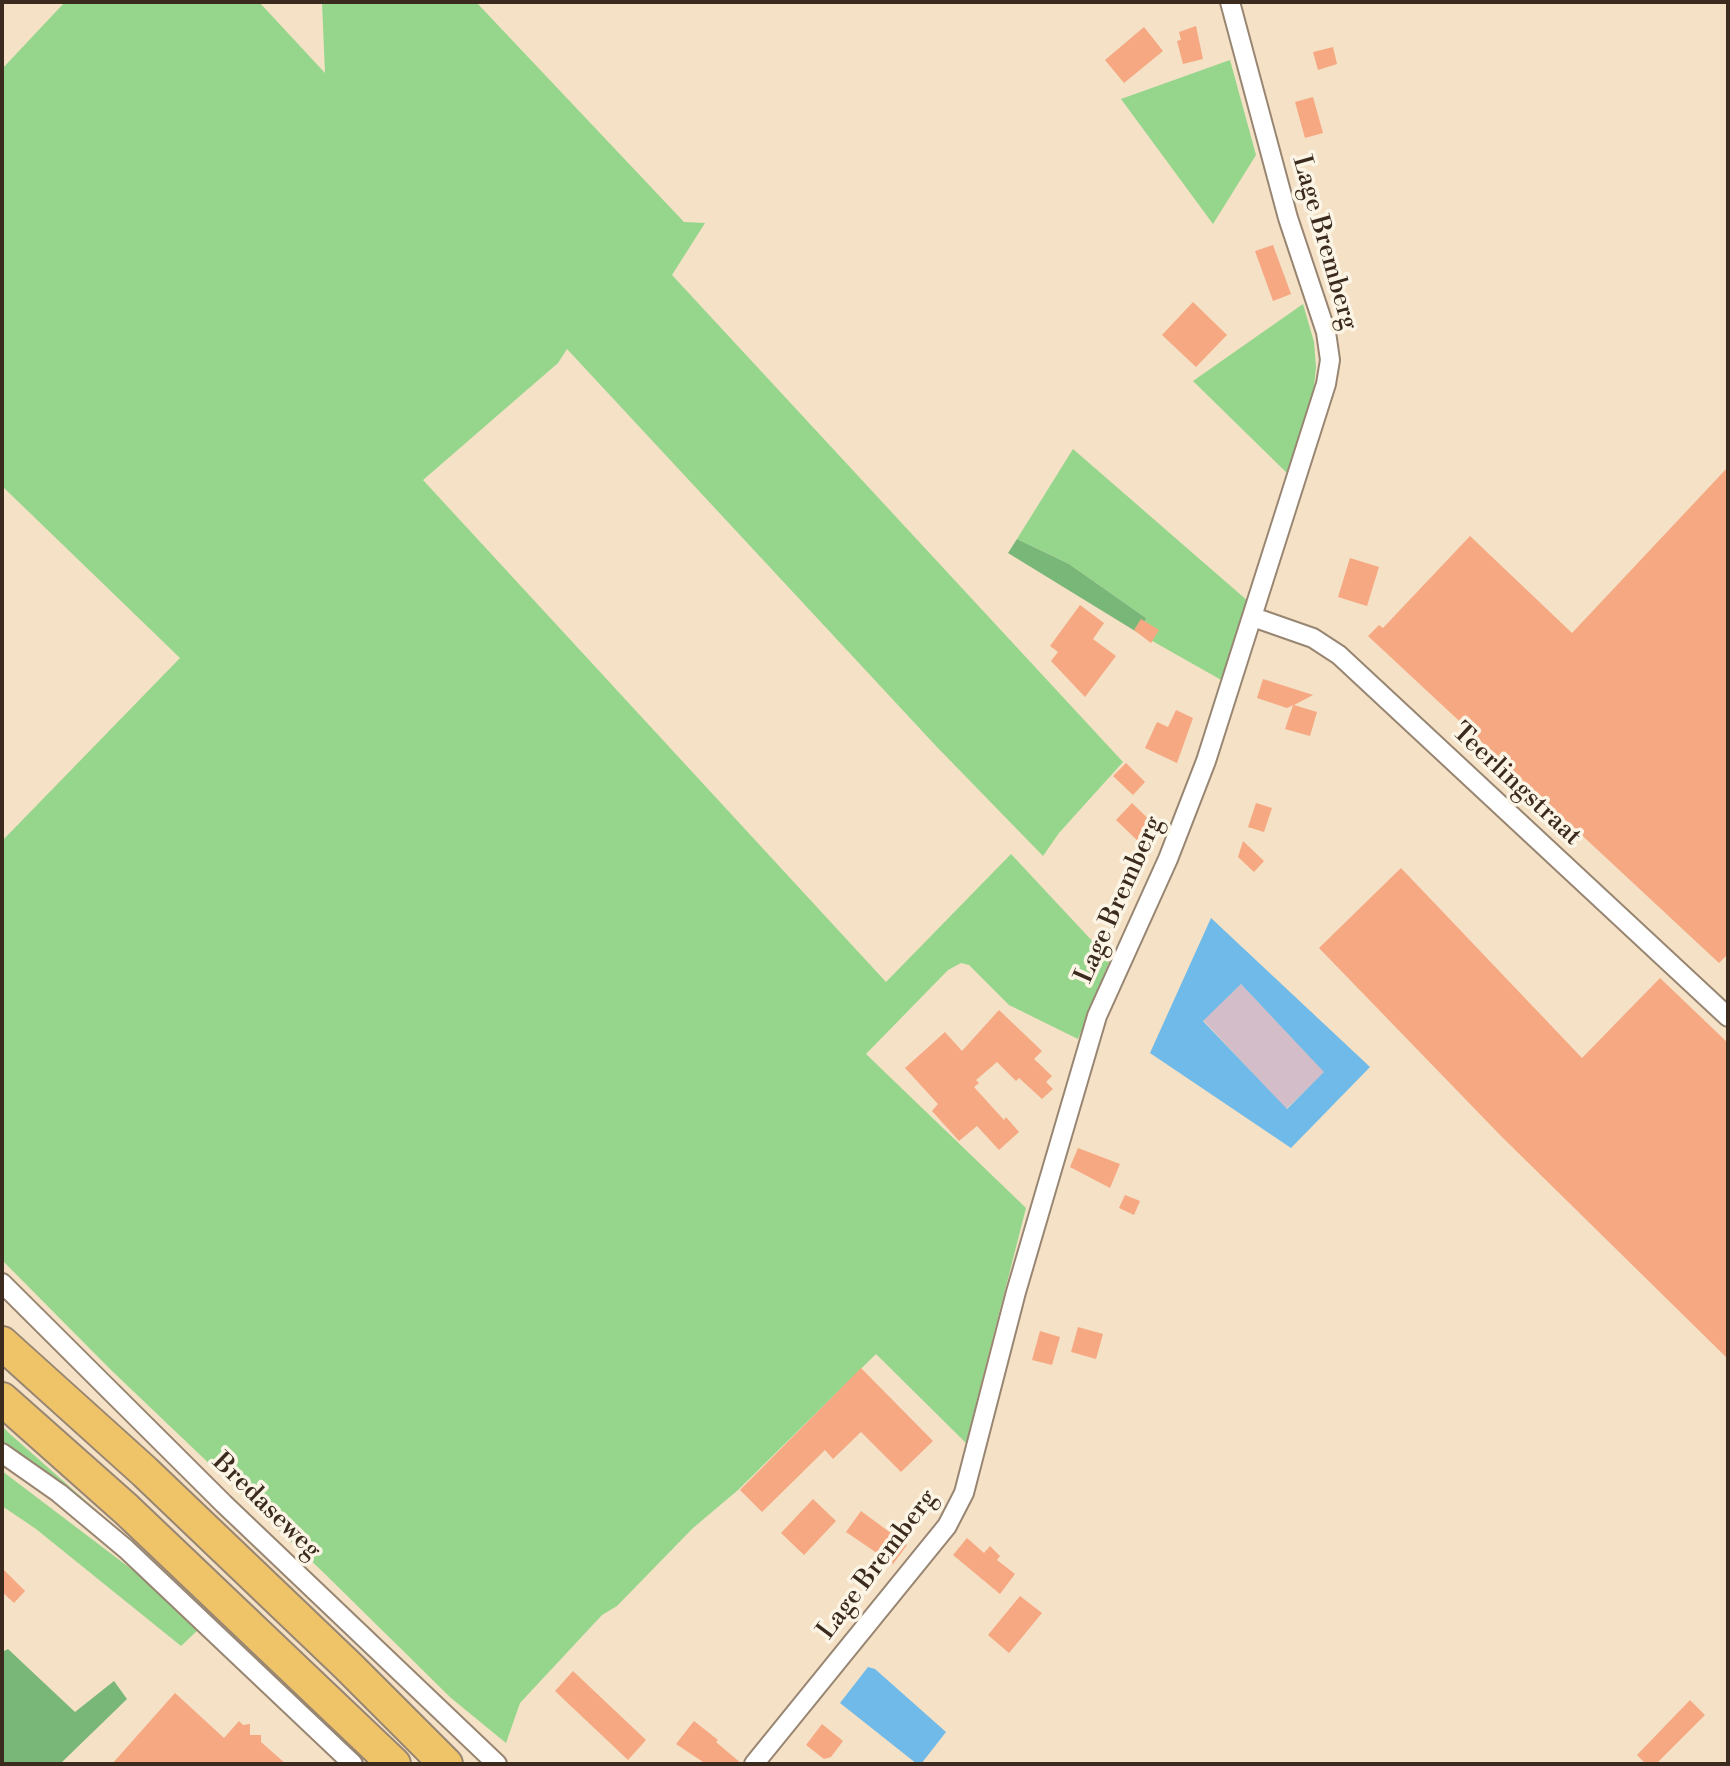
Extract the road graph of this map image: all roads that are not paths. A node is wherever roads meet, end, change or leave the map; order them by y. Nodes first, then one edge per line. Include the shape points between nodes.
1 (1230, 2) edge
2 (1253, 617) junction
3 (1728, 1017) edge
4 (2, 1283) edge
5 (2, 1343) edge
6 (2, 1399) edge
7 (2, 1453) edge
8 (353, 1764) edge
9 (394, 1764) edge
10 (446, 1764) edge
11 (497, 1764) edge
12 (754, 1764) edge

1 - 2 street, Lage Bremberg via 1330,360
2 - 3 street, Teerlingstraat via 1313,638 1339,655
2 - 12 street, Lage Bremberg via 1168,859 1097,1016 964,1493 947,1526
4 - 11 street, Bredaseweg
5 - 10 highway via 145,1472
6 - 9 highway
7 - 8 street via 126,1549

